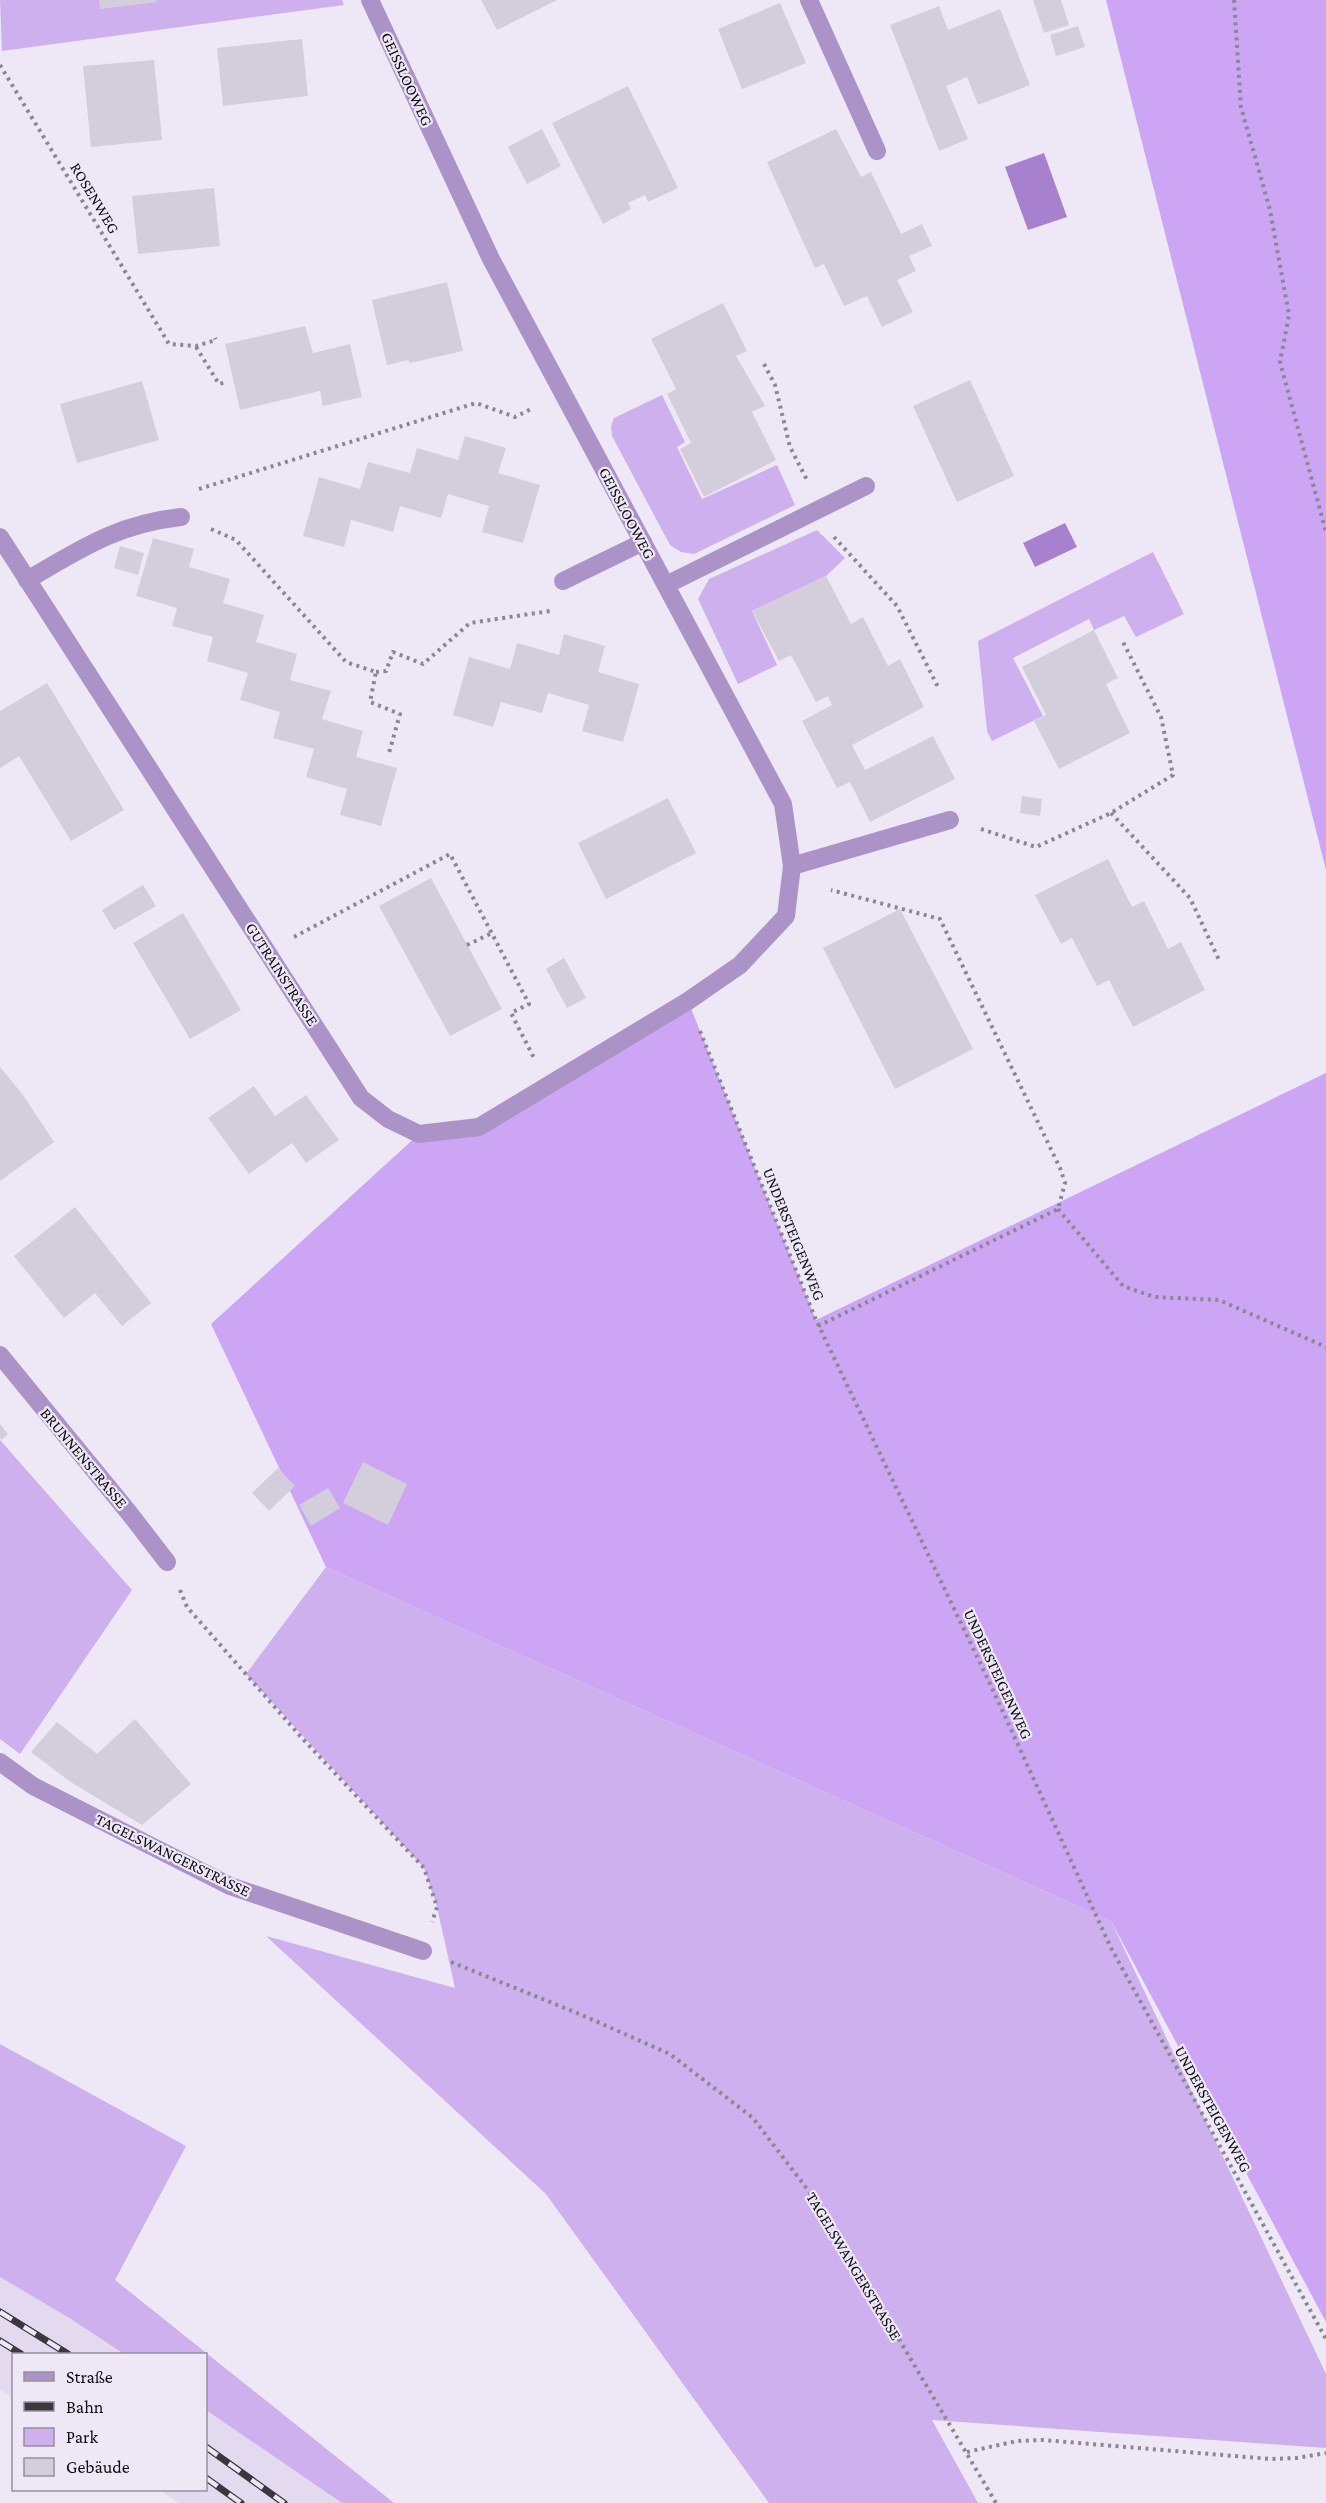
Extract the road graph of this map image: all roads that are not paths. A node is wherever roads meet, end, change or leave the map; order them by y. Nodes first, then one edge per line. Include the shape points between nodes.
1 (370, 0) edge
2 (809, 0) edge
3 (877, 151) dead end
4 (866, 486) dead end
5 (181, 517) dead end
6 (0, 537) edge
7 (643, 542) junction
8 (27, 580) junction
9 (563, 581) dead end
10 (666, 585) junction
11 (950, 820) road end
12 (791, 873) junction
13 (688, 1001) joint
14 (0, 1355) edge
15 (167, 1562) road end
16 (0, 1762) edge
17 (423, 1951) road end

1 - 7 street, GEISSLOOWEG via 491,259
2 - 3 street
4 - 10 street
5 - 8 street via 153,520 111,533
6 - 8 street, GUTRAINSTRASSE
7 - 9 street
7 - 10 street, GEISSLOOWEG
8 - 13 street, GUTRAINSTRASSE via 362,1098 388,1119 419,1134 479,1127
10 - 12 street, GEISSLOOWEG via 783,804
11 - 12 street
12 - 13 street, GEISSLOOWEG via 786,916 740,965
14 - 15 street, BRUNNENSTRASSE
16 - 17 street, TAGELSWANGERSTRASSE via 33,1786 230,1886

